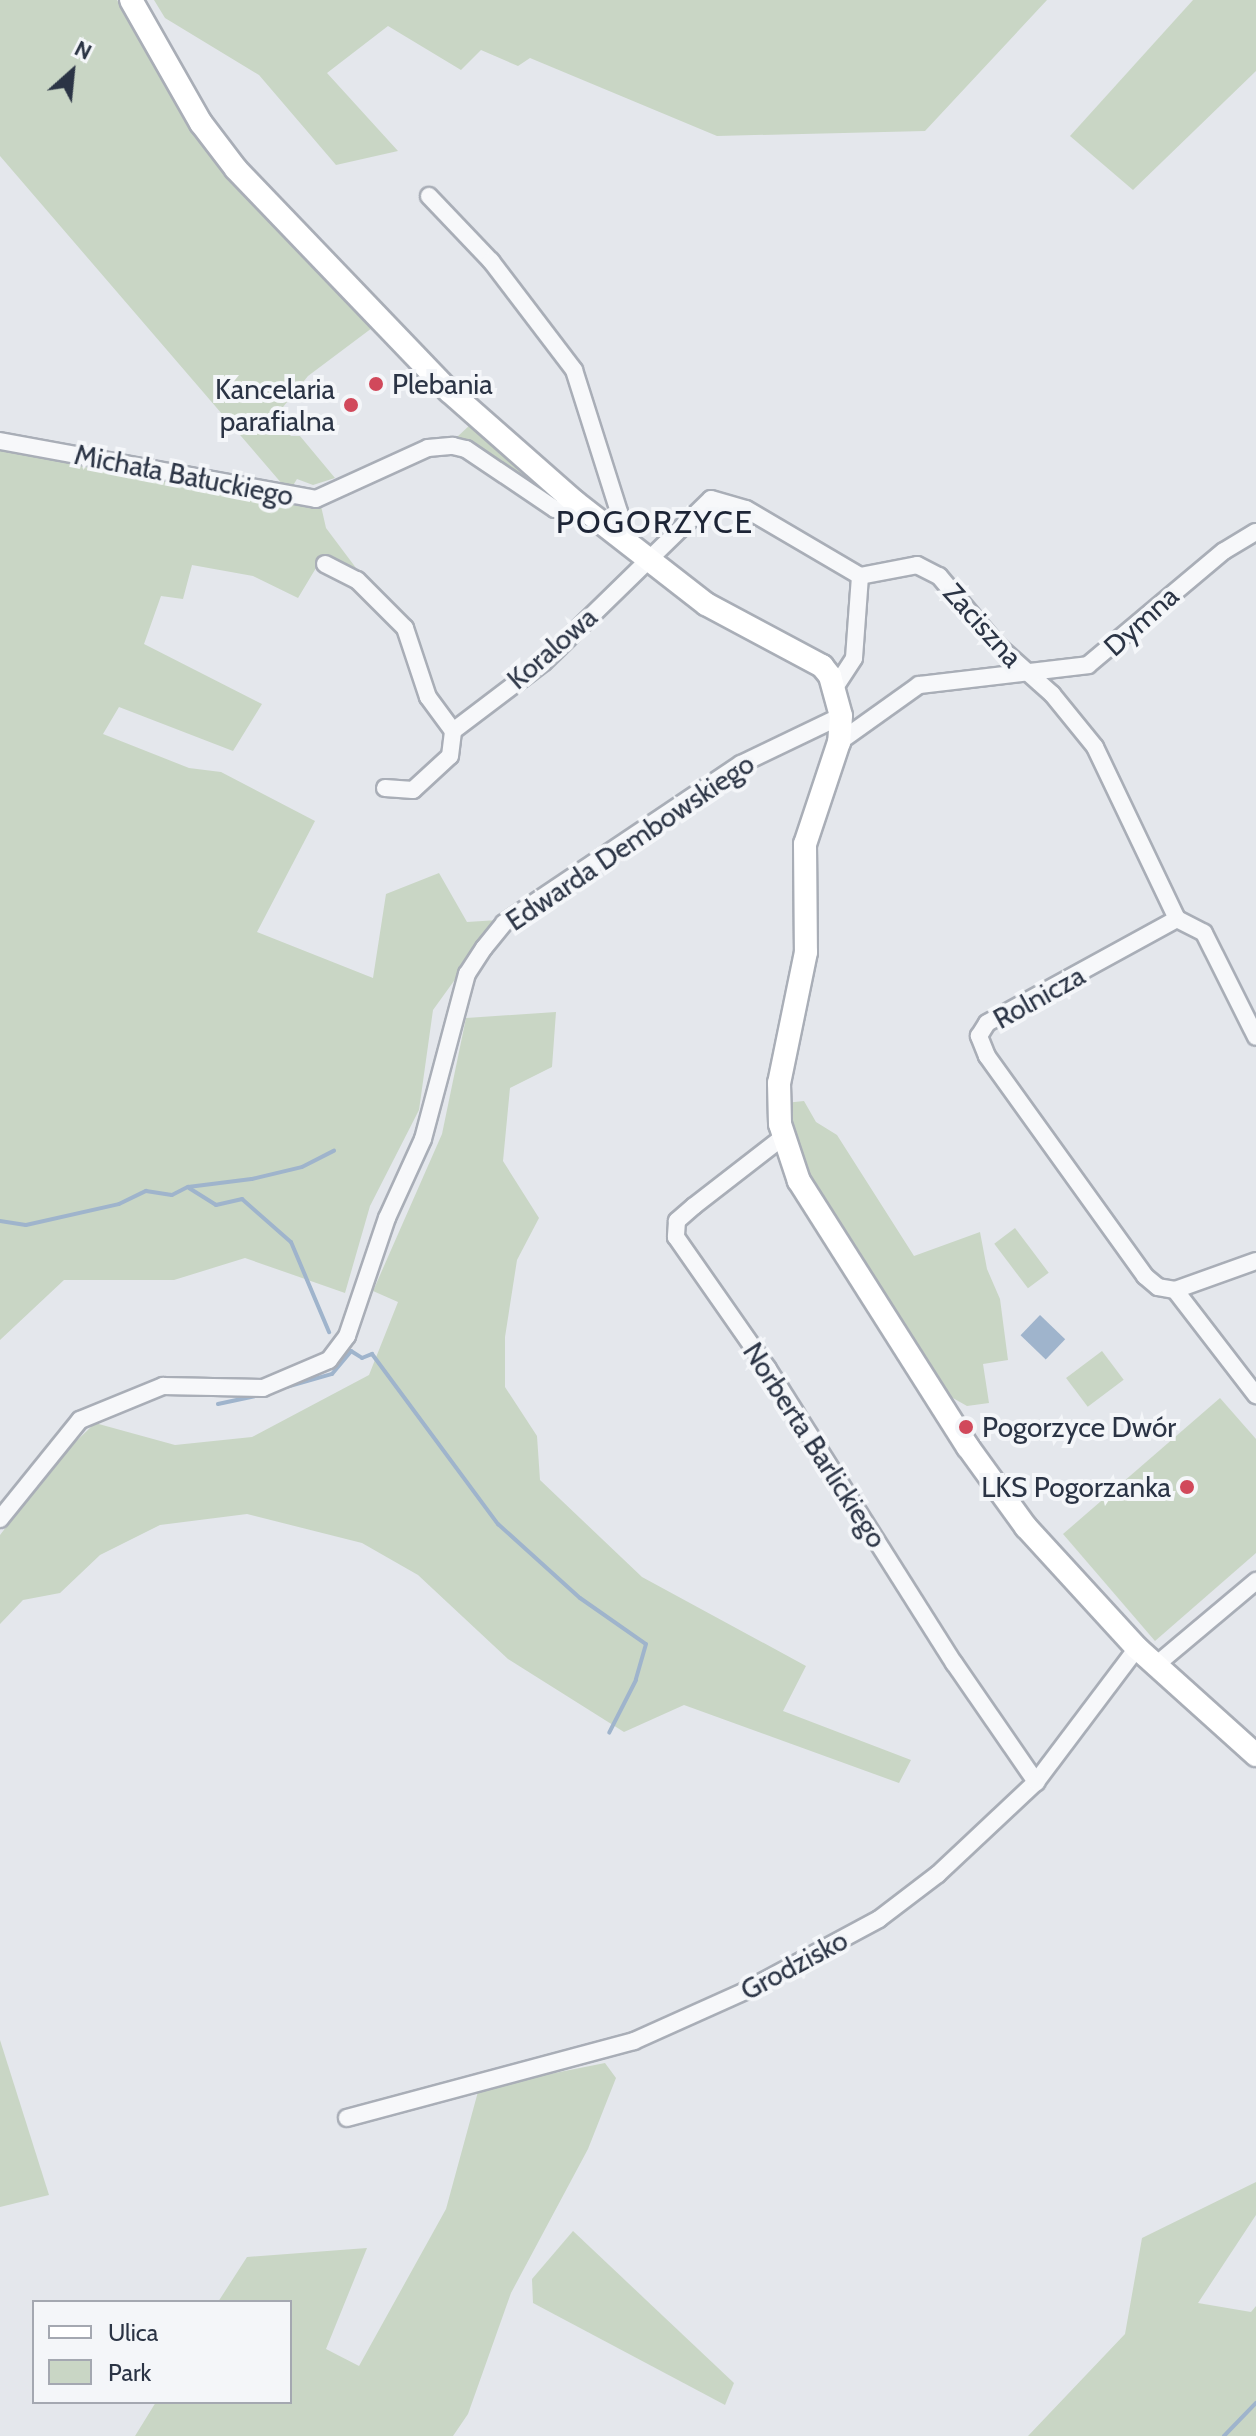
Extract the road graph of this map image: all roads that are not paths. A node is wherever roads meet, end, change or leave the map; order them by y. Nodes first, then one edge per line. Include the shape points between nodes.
1 (131, 0) edge
2 (429, 196) dead end
3 (0, 441) edge
4 (575, 502) junction
5 (611, 530) junction
6 (1256, 532) edge
7 (647, 560) junction
8 (325, 564) dead end
9 (860, 576) junction
10 (1027, 673) junction
11 (836, 686) junction
12 (841, 716) junction
13 (453, 731) junction
14 (839, 742) junction
15 (385, 788) dead end
16 (1177, 919) junction
17 (1256, 1037) edge
18 (783, 1137) junction
19 (1256, 1261) edge
20 (1175, 1290) junction
21 (1256, 1395) edge
22 (0, 1519) edge
23 (1256, 1581) edge
24 (1137, 1648) junction
25 (1156, 1665) junction
26 (1256, 1755) edge
27 (1036, 1782) junction
28 (347, 2118) dead end

1 - 4 street via 201,123 236,169 449,391
2 - 5 street via 491,261 574,370 619,512
3 - 4 street, Michała Bałuckiego via 316,499 428,448 453,446 478,456 555,509 570,509
4 - 5 street
5 - 7 street
6 - 10 street, Dymna via 1143,615 1105,656 1062,671
7 - 9 street via 711,499 746,509
7 - 11 street via 706,604 822,666
7 - 13 street, Koralowa via 544,662
8 - 13 street via 357,580 405,628 428,697
9 - 10 street, Zaciszna via 917,565 939,576
9 - 11 street via 854,658
10 - 14 street, Dymna via 919,685
10 - 16 street, Zaciszna via 1052,694 1095,747
11 - 12 street
12 - 14 street
12 - 22 street, Edwarda Dembowskiego via 741,764 504,923 484,948 467,974 423,1139 387,1218 347,1336 329,1360 263,1388 163,1386 80,1420
13 - 15 street via 450,756 413,790
14 - 18 street via 805,844 806,952 779,1083
16 - 17 street via 1204,933
16 - 20 street, Rolnicza via 987,1023 979,1036 987,1056 1145,1276 1158,1287
18 - 24 street via 820,1218 867,1281 968,1447 1030,1532
18 - 27 street, Norberta Barlickiego via 677,1221 676,1237 768,1369 954,1663
19 - 20 street
20 - 21 street
23 - 25 street
24 - 25 street
24 - 27 street, Grodzisko
25 - 26 street
27 - 28 street, Grodzisko via 938,1874 879,1919 745,1991 614,2048

